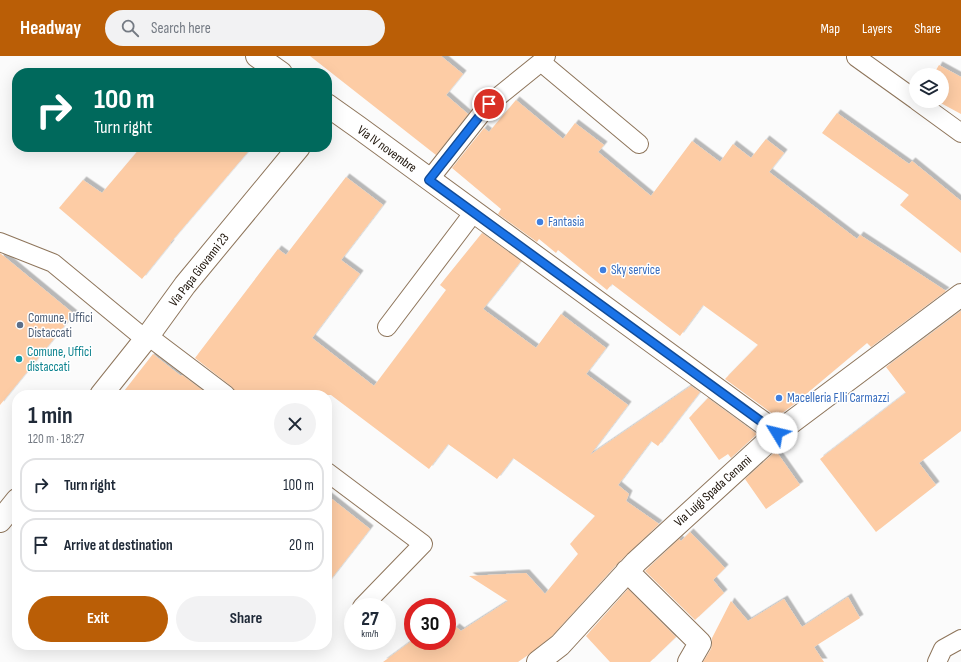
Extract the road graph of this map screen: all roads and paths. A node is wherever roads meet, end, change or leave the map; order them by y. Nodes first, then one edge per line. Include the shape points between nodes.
1 (258, 56) edge
2 (856, 57) dead end
3 (544, 59) edge
4 (274, 68) edge
5 (909, 95) edge
6 (927, 108) edge
7 (332, 112) edge
8 (961, 133) edge
9 (639, 144) dead end
10 (295, 152) edge
11 (429, 180) junction
12 (474, 212) junction
13 (0, 242) edge
14 (961, 295) edge
15 (387, 327) dead end
16 (147, 337) junction
17 (104, 390) edge
18 (219, 390) edge
19 (777, 433) junction
20 (332, 476) edge
21 (12, 506) edge
22 (0, 522) edge
23 (627, 571) junction
24 (371, 598) edge
25 (961, 639) edge
26 (538, 662) edge
27 (689, 662) edge
28 (937, 662) edge

1 - 4 street
2 - 5 lane
3 - 9 lane
3 - 11 lane via 489,104
6 - 8 lane
7 - 11 street, Via IV novembre
10 - 16 street, Via Papa Giovanni 23 via 185,286
11 - 12 street, Via IV novembre
12 - 15 lane
12 - 19 street, Via IV novembre
13 - 16 lane via 53,263
14 - 19 street, Via Luigi Spada Cenami
16 - 17 street, Via Papa Giovanni 23
16 - 18 lane
19 - 23 street, Via Luigi Spada Cenami
20 - 24 lane via 422,544
21 - 22 street
23 - 26 street, Via Luigi Spada Cenami via 560,645
23 - 27 street via 700,643
25 - 28 lane via 943,649

